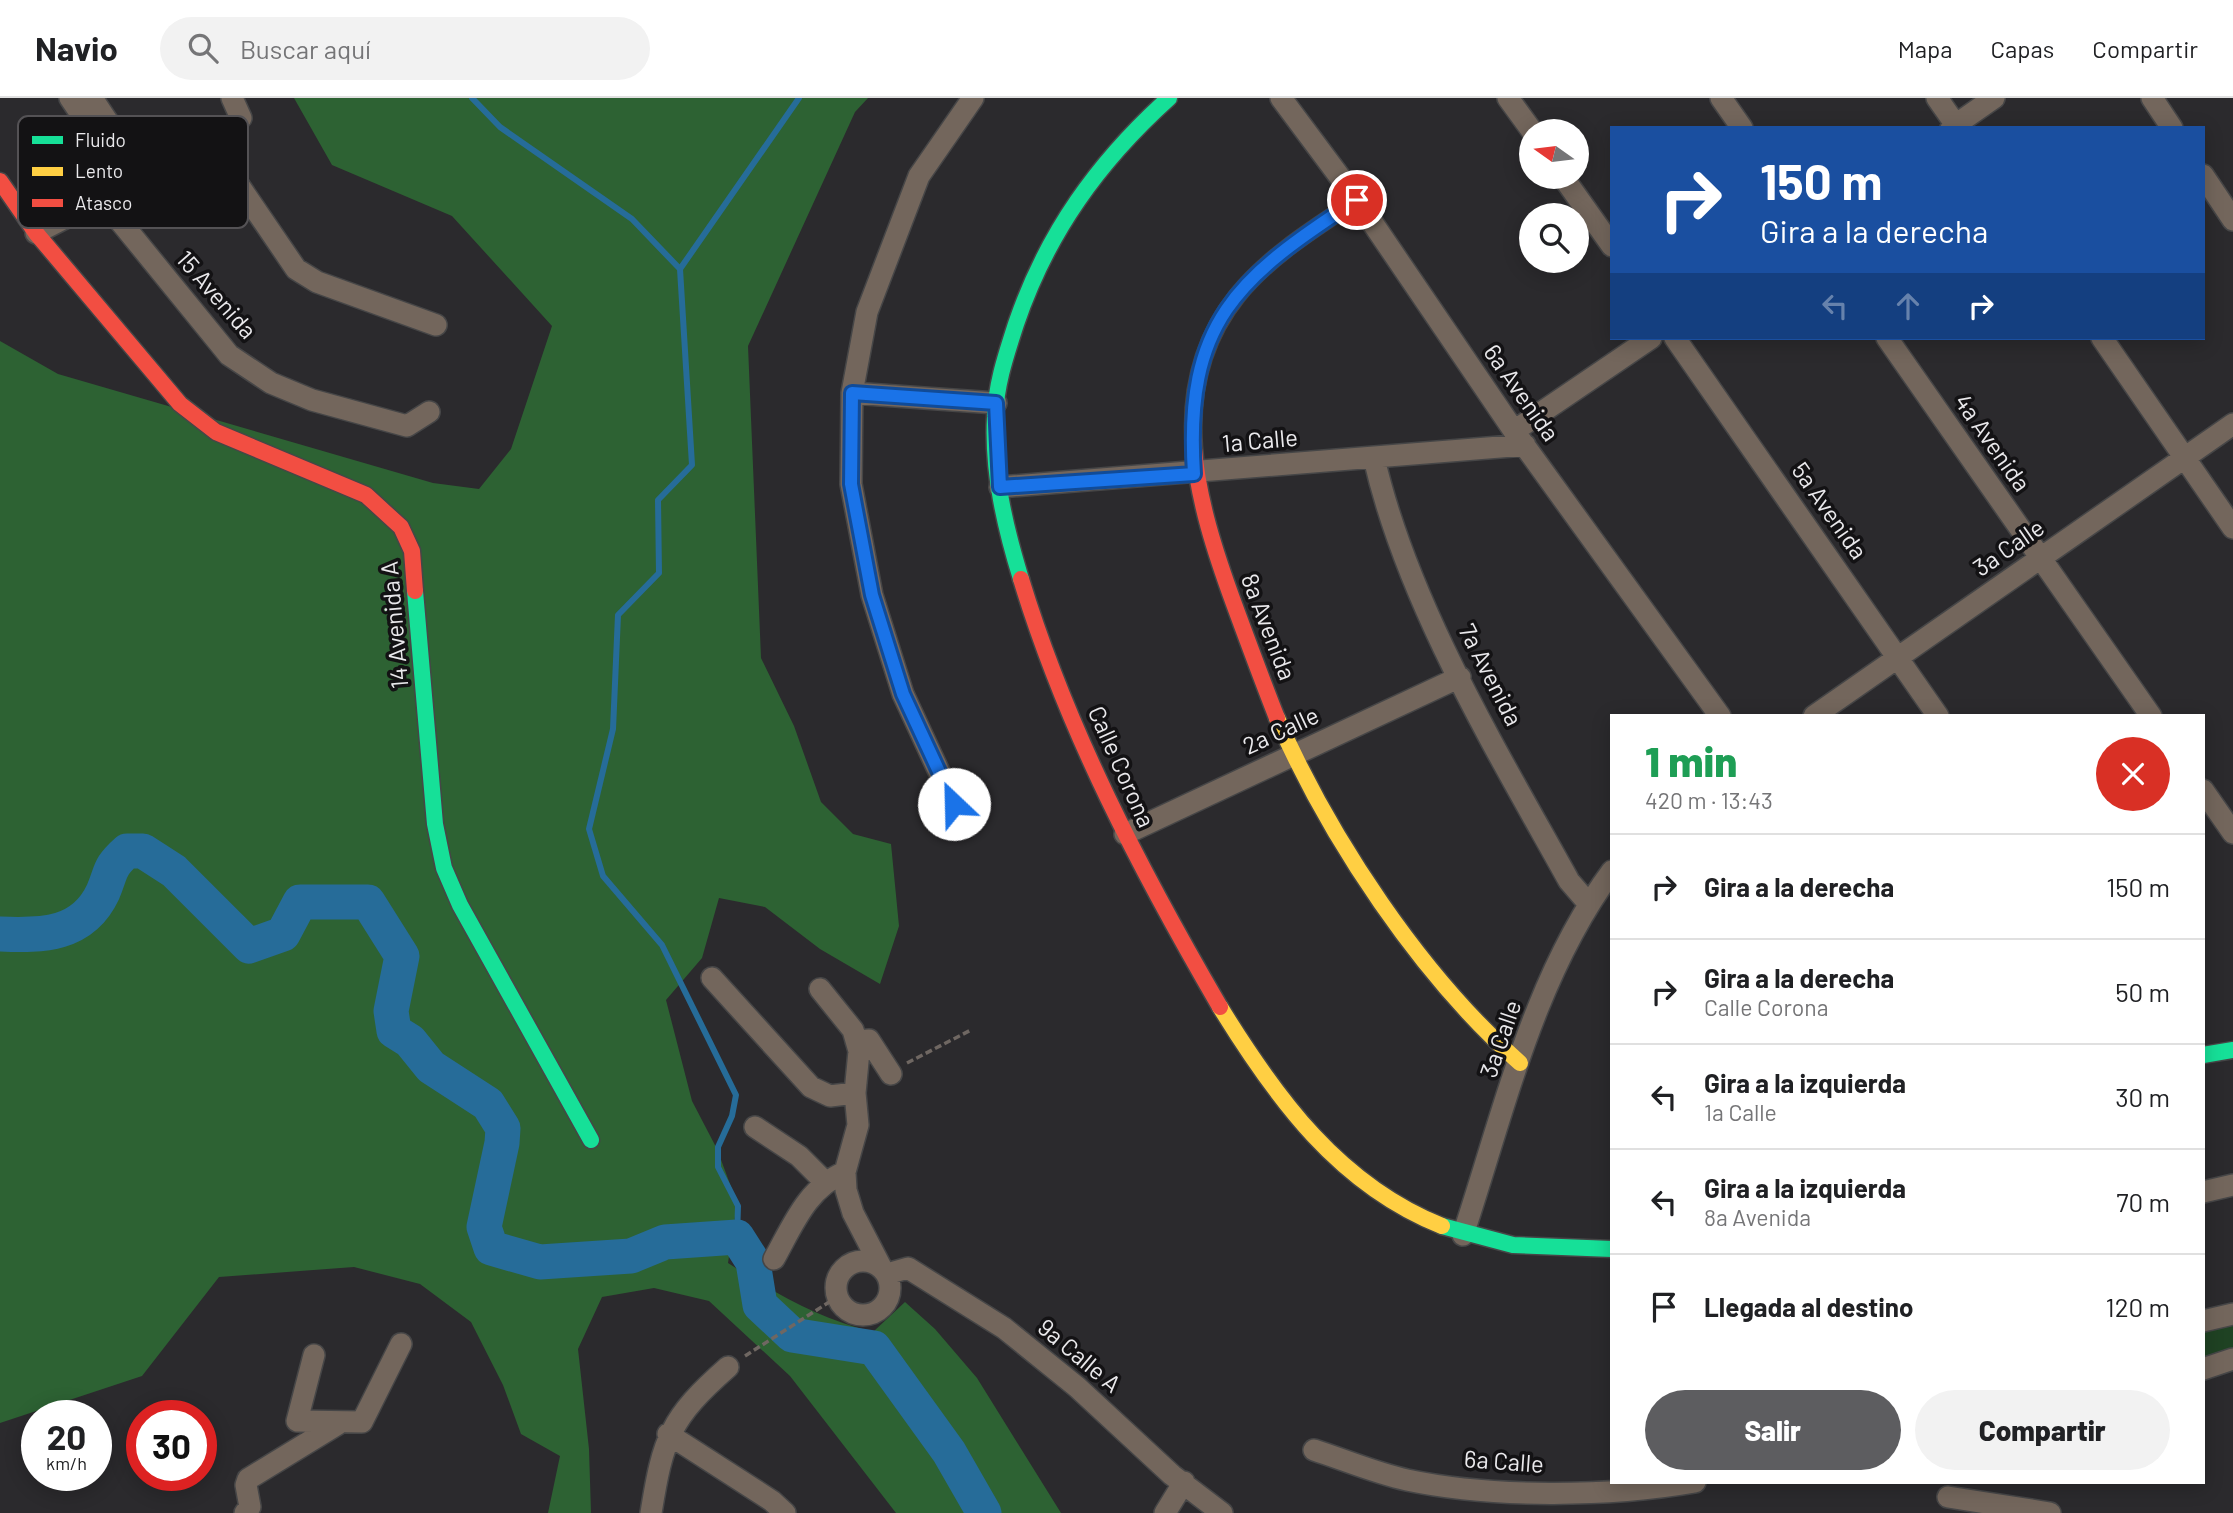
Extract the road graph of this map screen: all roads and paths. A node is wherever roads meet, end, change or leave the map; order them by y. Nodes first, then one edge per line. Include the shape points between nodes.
1 (70, 98) edge
2 (92, 98) edge
3 (973, 98) edge
4 (1169, 98) edge
5 (1281, 98) edge
6 (1508, 98) edge
7 (1721, 98) edge
8 (1937, 98) edge
9 (1994, 98) edge
10 (2152, 98) edge
11 (85, 116) edge
12 (102, 116) edge
13 (1523, 119) edge
14 (1741, 126) edge
15 (1954, 126) edge
16 (1956, 126) edge
17 (2171, 126) edge
18 (2205, 178) edge
19 (0, 181) edge
20 (1572, 189) edge
21 (248, 199) edge
22 (1357, 200) junction
23 (18, 207) edge
24 (2233, 220) edge
25 (33, 228) edge
26 (46, 228) edge
27 (126, 228) edge
28 (36, 233) junction
29 (1610, 243) edge
30 (436, 325) dead end
31 (1648, 340) edge
32 (1676, 340) edge
33 (1888, 340) edge
34 (2103, 340) edge
35 (852, 393) junction
36 (996, 403) junction
37 (429, 412) dead end
38 (2233, 424) edge
39 (1520, 438) junction
40 (1374, 458) junction
41 (2185, 458) junction
42 (1194, 474) junction
43 (1000, 487) junction
44 (2233, 528) edge
45 (2040, 559) junction
46 (1898, 657) junction
47 (1460, 677) junction
48 (1719, 714) edge
49 (1817, 714) edge
50 (1937, 714) edge
51 (2150, 714) edge
52 (1293, 754) junction
53 (2205, 793) edge
54 (954, 804) dead end
55 (2233, 832) edge
56 (1125, 834) junction
57 (1610, 874) edge
58 (1588, 903) junction
59 (712, 978) dead end
60 (820, 989) dead end
61 (971, 1030) dead end
62 (856, 1041) junction
63 (2233, 1050) edge
64 (2205, 1055) edge
65 (1520, 1063) junction
66 (891, 1074) joint
67 (855, 1093) junction
68 (755, 1127) dead end
69 (591, 1140) dead end
70 (845, 1172) junction
71 (825, 1182) junction
72 (2233, 1185) edge
73 (2205, 1192) edge
74 (1464, 1235) junction
75 (1610, 1249) edge
76 (774, 1259) dead end
77 (884, 1271) junction
78 (834, 1298) junction
79 (2233, 1314) edge
80 (2205, 1321) edge
81 (401, 1344) dead end
82 (314, 1355) dead end
83 (2233, 1359) edge
84 (728, 1367) joint
85 (2205, 1368) edge
86 (340, 1423) junction
87 (668, 1434) junction
88 (1314, 1450) dead end
89 (1184, 1482) junction
90 (1683, 1484) edge
91 (1948, 1497) edge
92 (1575, 1503) edge
93 (245, 1513) edge
94 (651, 1513) edge
95 (785, 1513) edge
96 (1165, 1513) edge
97 (1222, 1513) edge
98 (2050, 1513) edge

1 - 11 street
2 - 12 street
3 - 35 street via 919,176 867,312
4 - 36 street, Calle Corona via 1111,152 1049,240 1019,313
5 - 22 street, 6a Avenida
6 - 13 street
7 - 14 street
8 - 15 street
9 - 16 street
10 - 17 street
18 - 24 street
19 - 23 street, 14 Avenida A
20 - 29 street
21 - 30 street via 296,269 317,282
22 - 39 street, 6a Avenida
22 - 42 street, 8a Avenida via 1287,246 1254,274 1230,304 1210,340 1197,379 1191,424
25 - 28 street, 14 Avenida A
26 - 28 street
27 - 37 street, 15 Avenida via 229,355 271,383 312,400 407,426
28 - 69 street, 14 Avenida A via 180,404 216,432 366,495 401,527 412,551 435,824 444,868 460,905
31 - 39 street, 1a Calle
32 - 46 street, 5a Avenida
33 - 45 street, 4a Avenida
34 - 41 street
35 - 36 street
35 - 54 street via 851,484 872,595 903,694
36 - 43 street, Calle Corona
38 - 41 street, 3a Calle
39 - 40 street, 1a Calle
39 - 48 street, 6a Avenida
40 - 42 street, 1a Calle
40 - 47 street, 7a Avenida via 1412,575
41 - 44 street
41 - 45 street, 3a Calle
42 - 43 street, 1a Calle
42 - 52 street, 8a Avenida via 1220,565
43 - 56 street, Calle Corona via 1036,625
45 - 46 street, 3a Calle
45 - 51 street, 4a Avenida
46 - 49 street, 3a Calle
46 - 50 street, 5a Avenida
47 - 52 street, 2a Calle
47 - 58 street, 7a Avenida via 1569,881
52 - 56 street, 2a Calle
52 - 65 street, 8a Avenida via 1391,917 1458,1001
53 - 55 street
56 - 74 street, Calle Corona via 1211,992 1294,1112 1361,1182 1392,1203
57 - 58 street, 3a Calle
58 - 65 street, 3a Calle via 1556,960
59 - 67 street via 811,1087 830,1096
60 - 62 street via 853,1030
61 - 66 path via 918,1055
62 - 66 street via 869,1040
62 - 67 street via 860,1065
63 - 64 street
65 - 74 street, 3a Calle
67 - 70 street via 858,1125
68 - 71 street via 799,1156
70 - 71 street
70 - 77 street via 853,1213
71 - 76 street via 806,1201
72 - 73 street
74 - 75 street, Calle Corona via 1567,1252
77 - 78 street via 864,1261 848,1266 837,1279
77 - 78 street via 888,1298 878,1311 854,1314
77 - 89 street, 9a Calle A via 908,1268 1004,1328
78 - 84 path
79 - 80 street
81 - 86 street via 366,1420
82 - 86 street via 297,1420
83 - 85 street
84 - 87 street via 685,1409
86 - 93 street via 248,1479 250,1507
87 - 94 street
87 - 95 street
88 - 92 street, 6a Calle via 1407,1480
89 - 96 street
89 - 97 street, 9a Calle A
90 - 92 street, 6a Calle
91 - 98 street

